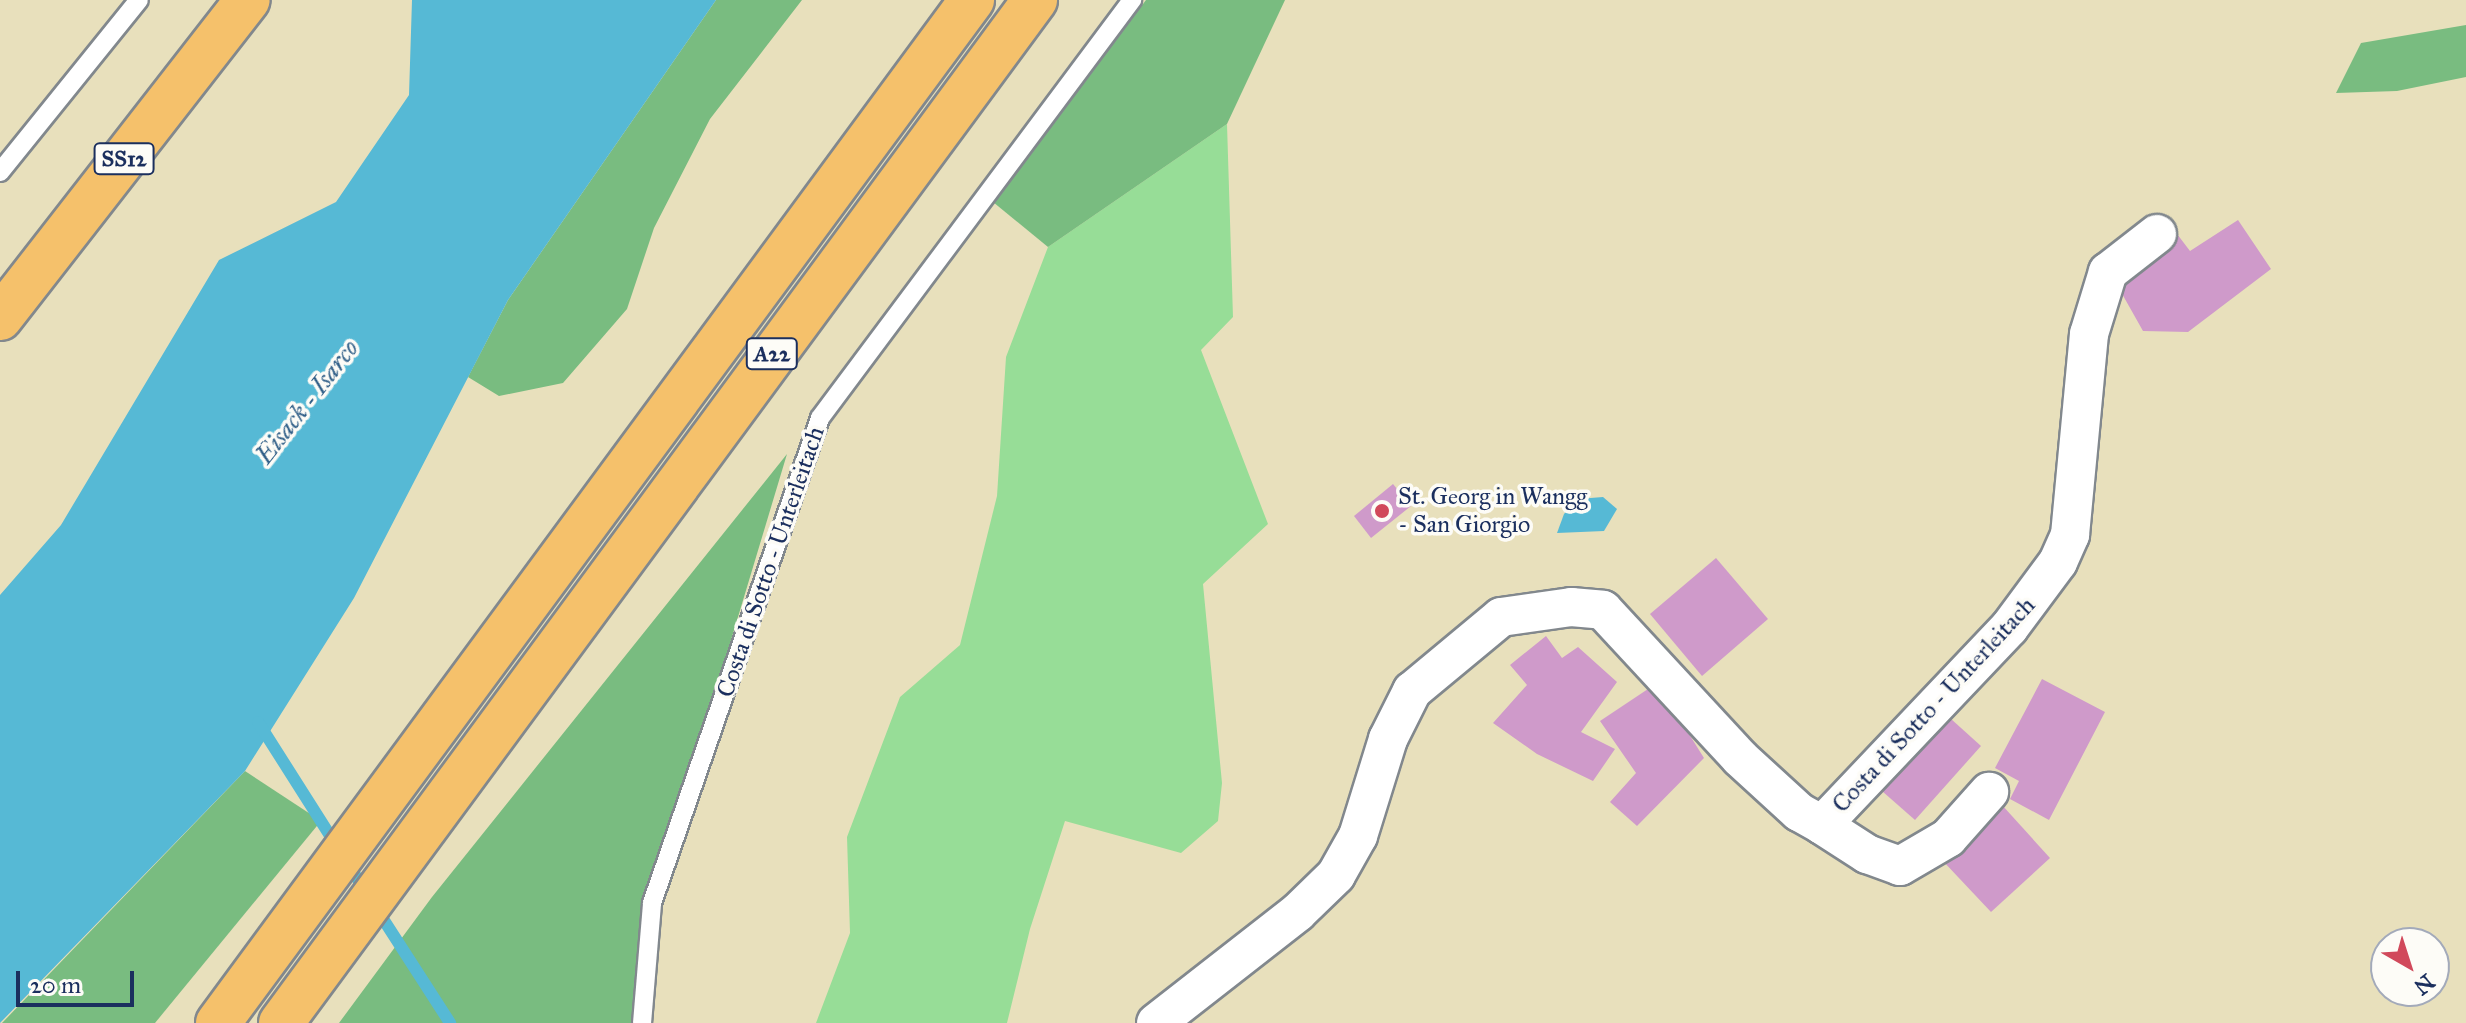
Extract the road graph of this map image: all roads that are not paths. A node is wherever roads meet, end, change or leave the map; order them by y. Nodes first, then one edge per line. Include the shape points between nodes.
1 (139, 0) edge
2 (248, 0) edge
3 (972, 0) edge
4 (1035, 0) edge
5 (1132, 0) edge
6 (0, 172) edge
7 (2157, 234) dead end
8 (0, 318) edge
9 (1989, 792) dead end
10 (1822, 825) junction
11 (283, 1020) edge
12 (218, 1023) edge
13 (642, 1023) edge
14 (1156, 1023) edge

1 - 6 lane
2 - 8 main road, SS12
3 - 12 main road, A22
4 - 11 main road, A22
5 - 13 lane, Costa di Sotto - Unterleitach via 820,418 652,903
7 - 10 street, Costa di Sotto - Unterleitach via 2108,272 2089,334 2070,535 2058,562 2009,628
9 - 10 street via 1948,838 1900,866 1867,854
10 - 14 street, Costa di Sotto - Unterleitach via 1799,812 1740,758 1603,610 1571,607 1501,617 1412,691 1388,739 1358,836 1336,875 1298,912

